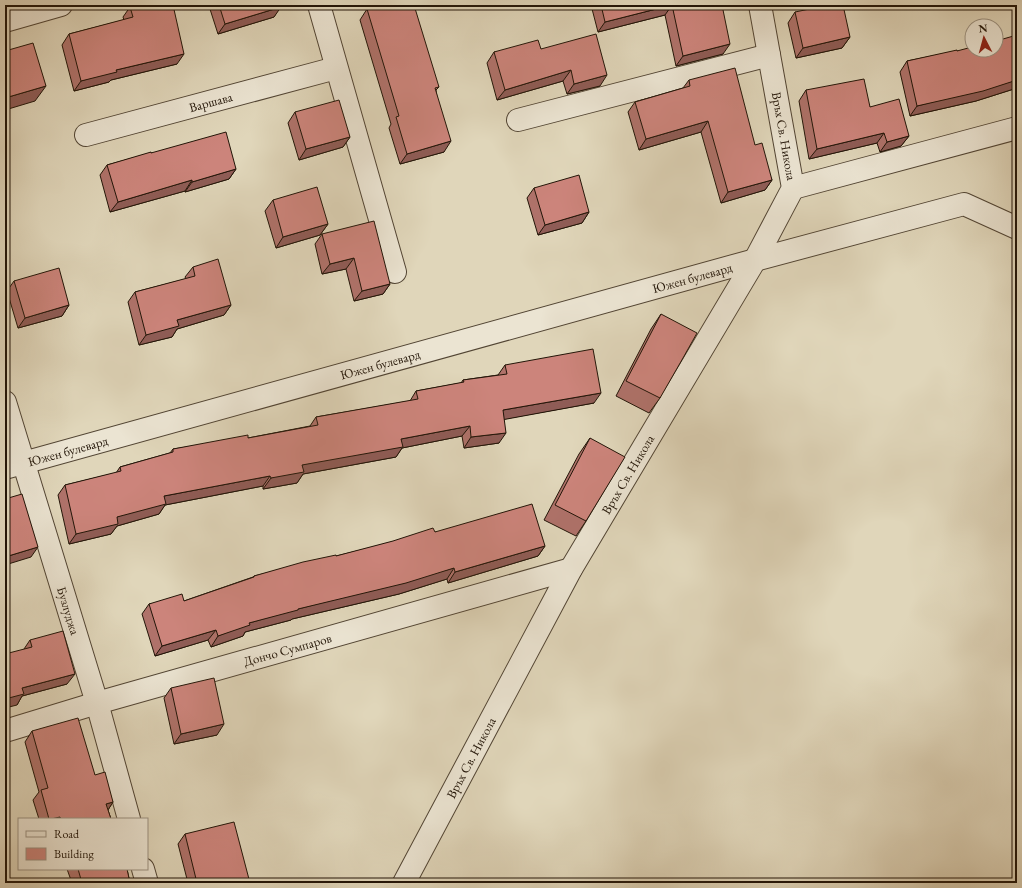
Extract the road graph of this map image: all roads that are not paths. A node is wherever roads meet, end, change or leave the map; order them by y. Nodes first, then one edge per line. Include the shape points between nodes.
1 (62, 5) edge
2 (319, 5) edge
3 (760, 5) edge
4 (5, 21) edge
5 (769, 55) junction
6 (336, 68) junction
7 (518, 120) dead end
8 (1017, 128) edge
9 (86, 136) dead end
10 (793, 188) junction
11 (1017, 228) edge
12 (754, 260) junction
13 (395, 272) dead end
14 (5, 402) edge
15 (14, 466) edge
16 (571, 569) junction
17 (96, 703) junction
18 (5, 731) edge
19 (129, 818) edge
20 (143, 870) edge
21 (147, 883) edge
22 (404, 883) edge

1 - 4 street
2 - 6 street
3 - 5 street, Връх Св. Никола
5 - 7 street
5 - 10 street, Връх Св. Никола
6 - 9 street, Варшава
6 - 13 street
8 - 10 street
10 - 12 street, Връх Св. Никола
11 - 12 street, Южен булевард via 964,204
12 - 15 street, Южен булевард
12 - 16 street, Връх Св. Никола
14 - 15 street, Бузлуджа
15 - 17 street, Бузлуджа
16 - 17 street, Дончо Сумпаров
16 - 22 street, Връх Св. Никола
17 - 18 street, Дончо Сумпаров
17 - 19 street, Бузлуджа
20 - 21 street

